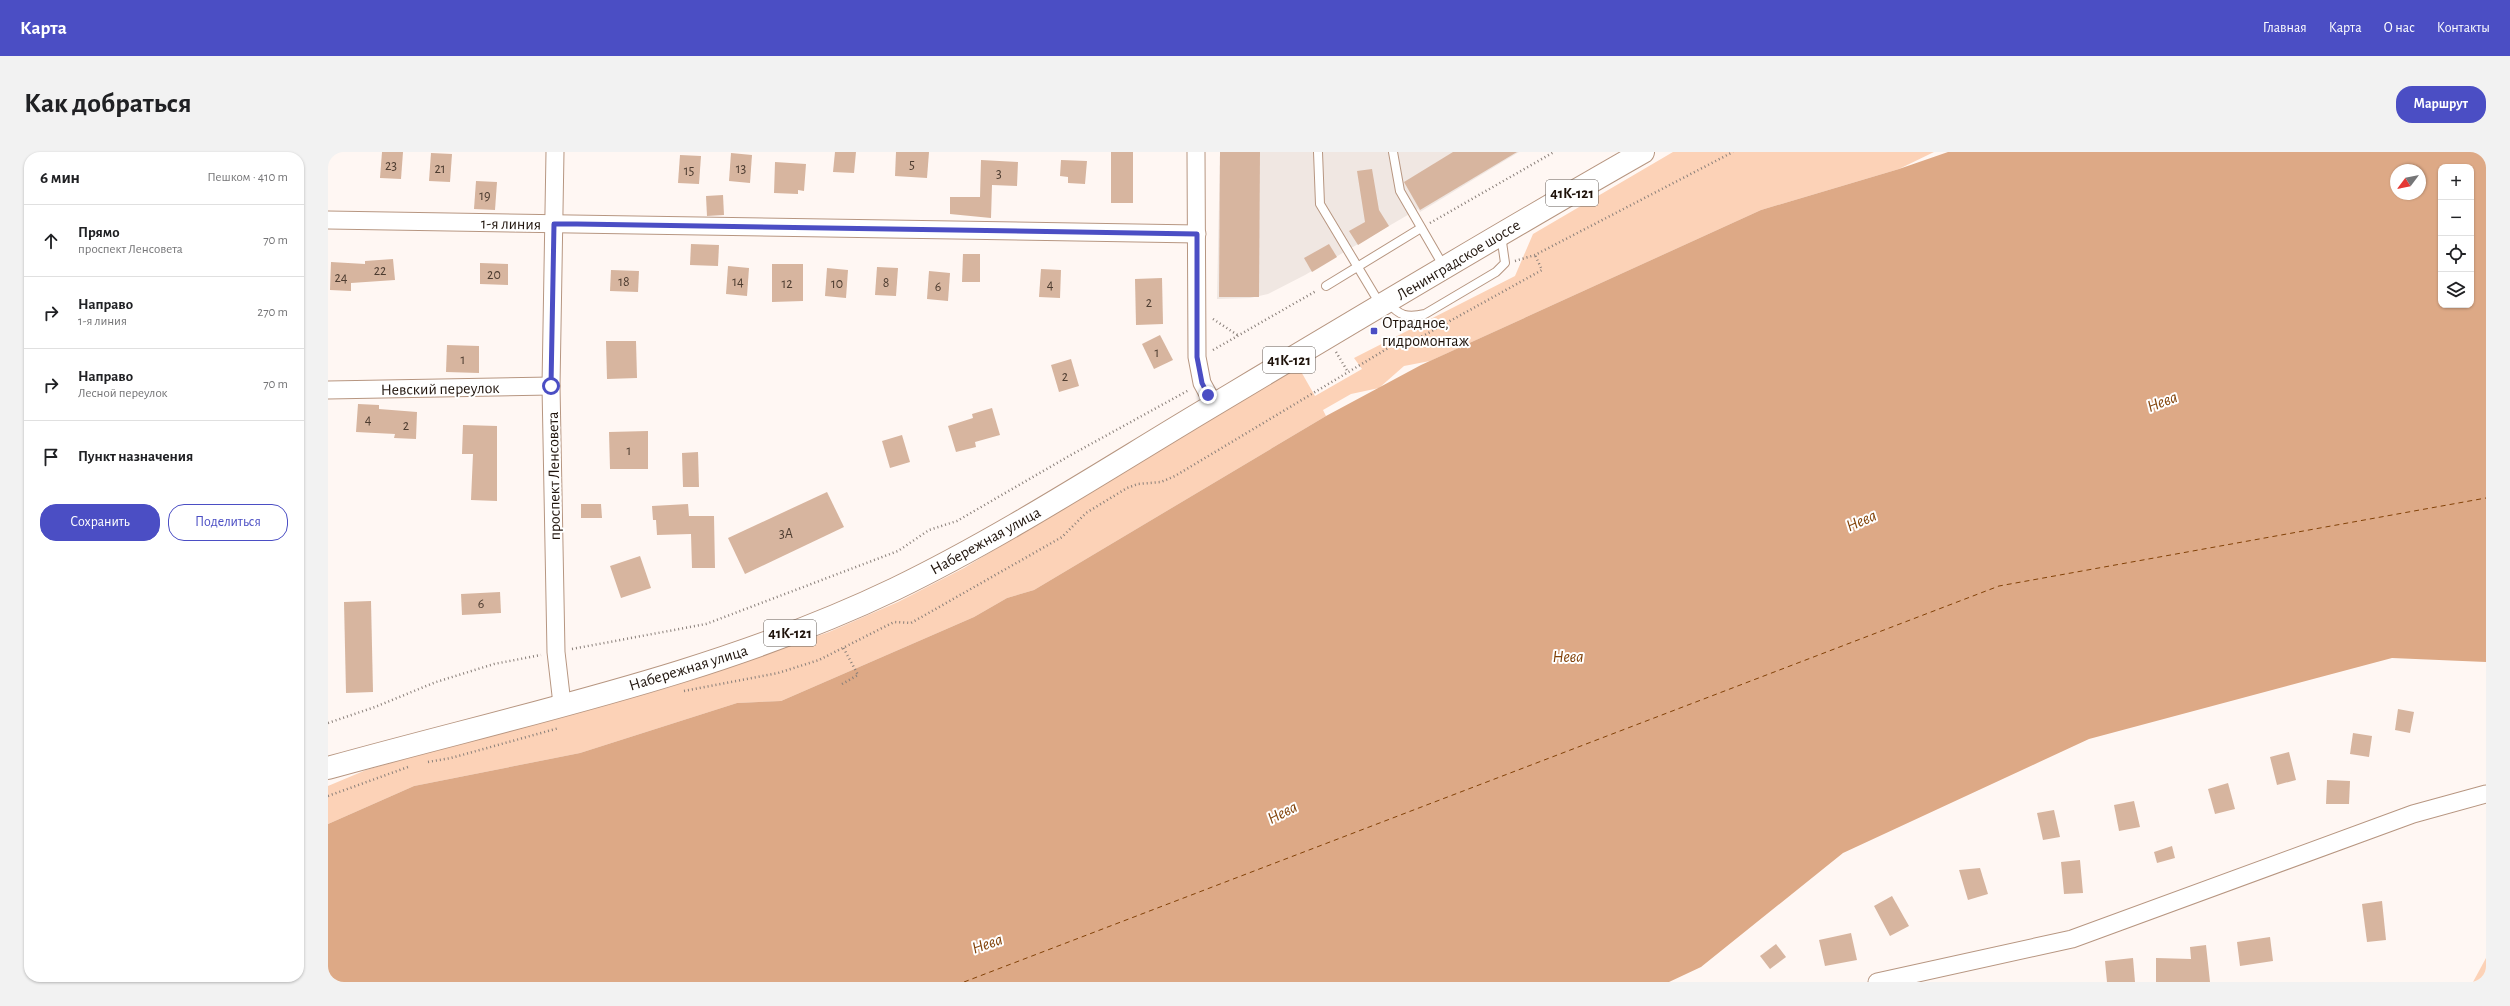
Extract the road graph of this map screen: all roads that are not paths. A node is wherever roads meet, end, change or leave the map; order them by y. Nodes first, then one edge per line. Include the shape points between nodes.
1 (555, 152) edge
2 (1196, 152) edge
3 (1318, 152) edge
4 (1393, 152) edge
5 (1643, 152) edge
6 (328, 220) edge
7 (554, 224) junction
8 (1421, 228) junction
9 (1501, 233) junction
10 (1197, 234) junction
11 (1444, 267) junction
12 (1357, 268) junction
13 (1326, 286) road end
14 (1384, 303) junction
15 (551, 386) junction
16 (328, 390) edge
17 (1214, 405) junction
18 (562, 704) junction
19 (328, 768) edge
20 (2486, 794) edge
21 (1878, 982) edge

1 - 7 street, проспект Ленсовета
2 - 10 street
3 - 12 lane via 1320,204
4 - 8 lane via 1400,191
5 - 9 main road, Ленинградское шоссе / 41К-121
6 - 7 street, 1-я линия
7 - 10 street, 1-я линия
7 - 15 street, проспект Ленсовета
8 - 11 lane
8 - 12 lane
9 - 11 main road, Ленинградское шоссе / 41К-121
9 - 14 lane via 1505,263 1496,272 1425,314 1413,316 1396,313
10 - 17 street via 1197,357 1202,383
11 - 14 main road, Ленинградское шоссе / 41К-121
12 - 13 lane
12 - 14 lane
14 - 17 main road, Ленинградское шоссе / 41К-121
15 - 16 street, Невский переулок
15 - 18 street, проспект Ленсовета via 556,652
17 - 18 main road, Набережная улица / 41К-121 via 1014,525 893,590 752,648 664,677
18 - 19 main road, Набережная улица / 41К-121
20 - 21 street via 2413,814 2072,939

